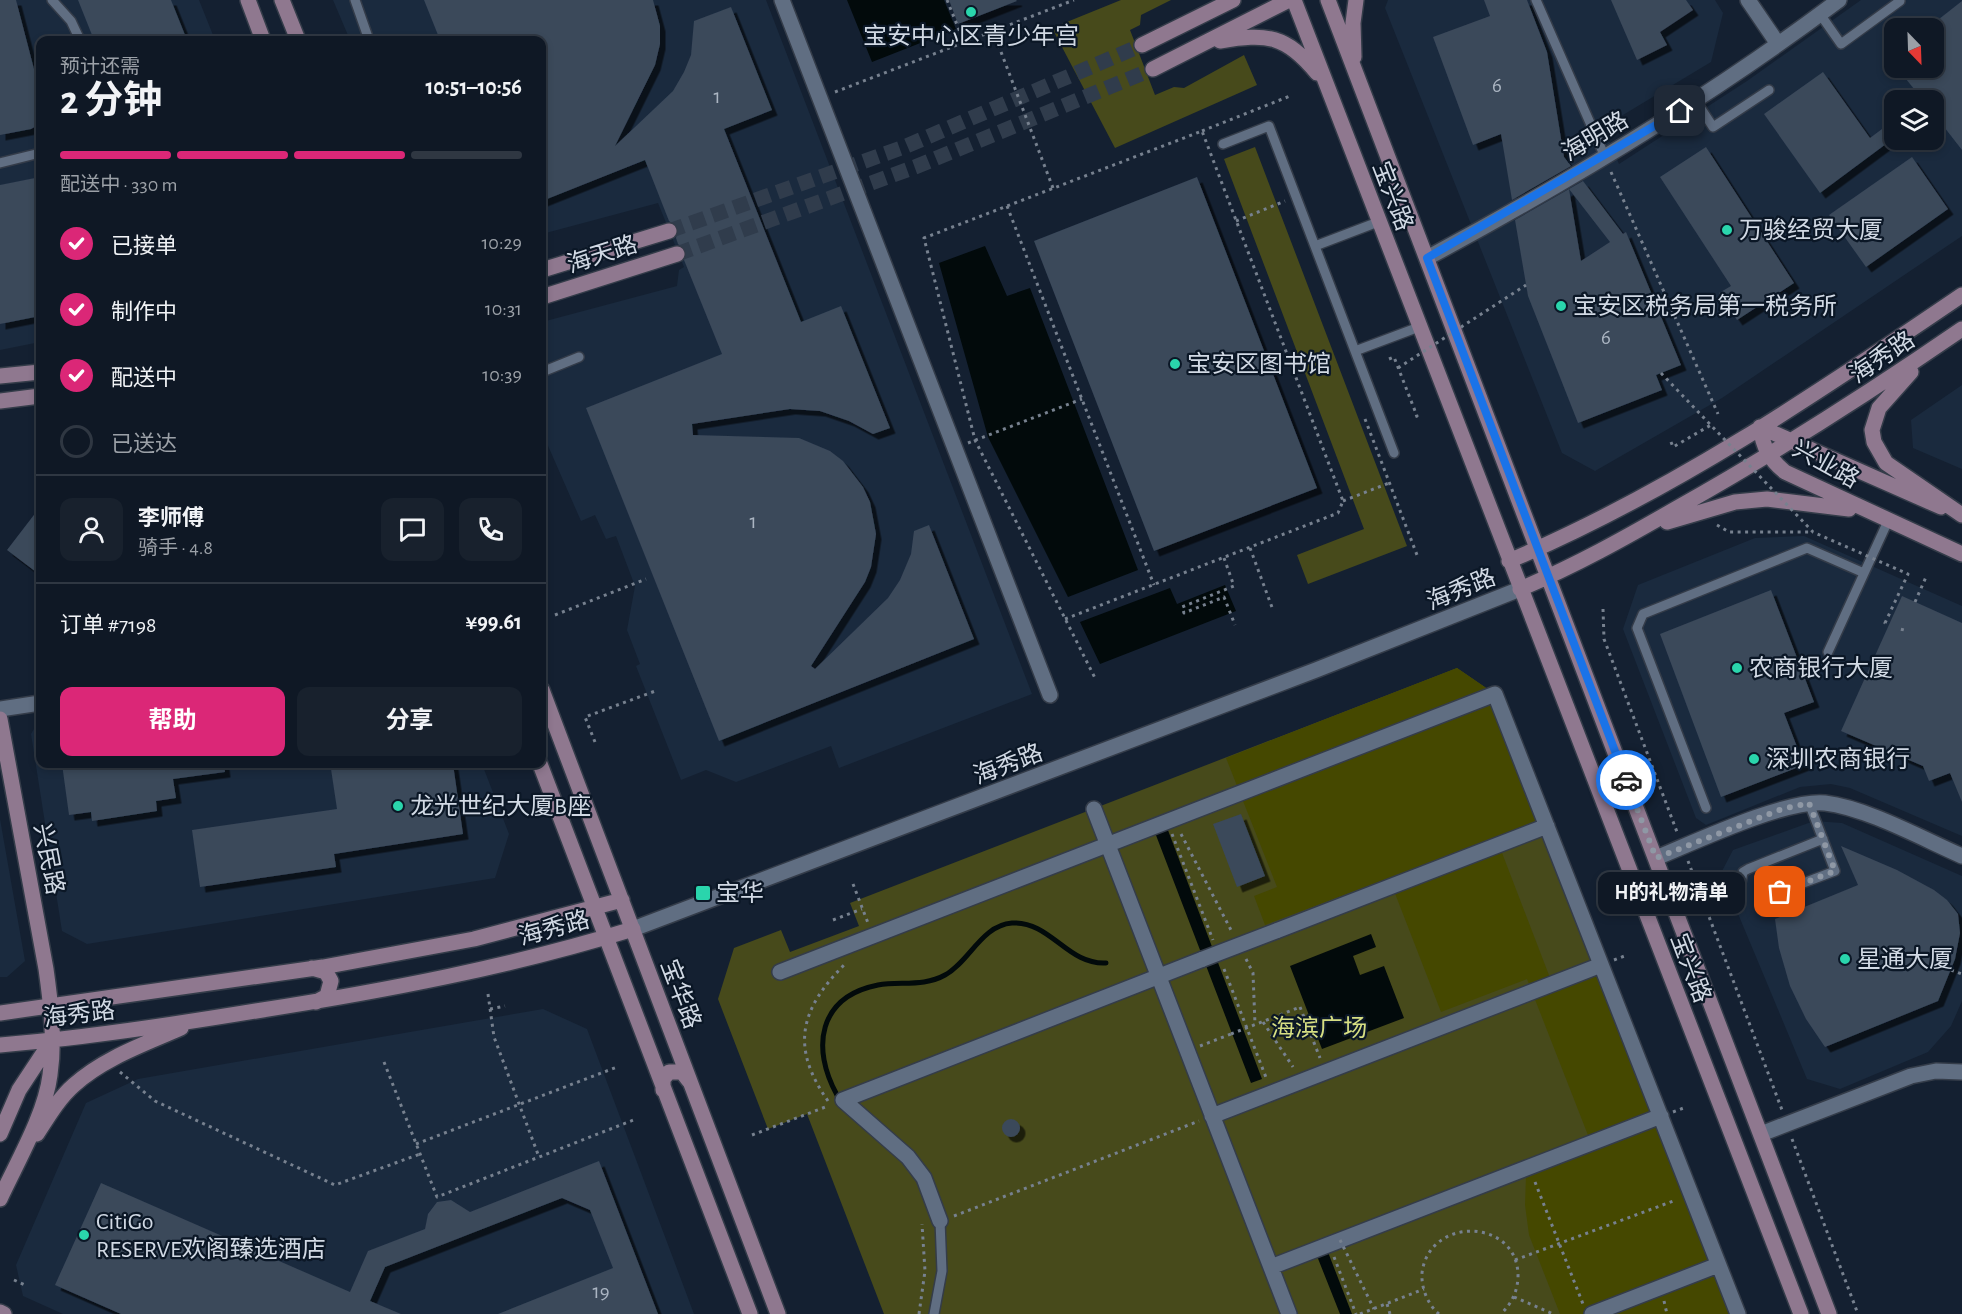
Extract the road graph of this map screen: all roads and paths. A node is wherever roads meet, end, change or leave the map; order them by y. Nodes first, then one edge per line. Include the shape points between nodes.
1 (52, 0) edge
2 (248, 0) edge
3 (282, 0) edge
4 (355, 0) edge
5 (782, 0) edge
6 (947, 0) edge
7 (1074, 0) edge
8 (1218, 0) edge
9 (1233, 0) edge
10 (1289, 0) edge
11 (1294, 0) edge
12 (1328, 0) edge
13 (1356, 0) edge
14 (1536, 0) edge
15 (1748, 0) edge
16 (1839, 0) edge
17 (1900, 1) edge
18 (1820, 14) junction
19 (1193, 20) junction
20 (993, 31) junction
21 (78, 36) edge
22 (262, 36) edge
23 (296, 36) edge
24 (368, 36) edge
25 (964, 42) junction
26 (1205, 44) junction
27 (1778, 44) junction
28 (1142, 45) tunnel mouth
29 (1152, 69) tunnel mouth
30 (1355, 72) junction
31 (1327, 86) junction
32 (1769, 90) dead end
33 (1290, 96) dead end
34 (820, 98) junction
35 (1696, 101) junction
36 (1680, 111) junction
37 (1691, 129) dead end
38 (1202, 131) junction
39 (1223, 144) dead end
40 (36, 154) edge
41 (1605, 157) junction
42 (0, 163) edge
43 (1053, 188) junction
44 (1296, 197) junction
45 (1007, 206) junction
46 (1236, 221) junction
47 (1378, 222) junction
48 (669, 231) tunnel mouth
49 (1315, 246) junction
50 (677, 254) tunnel mouth
51 (1427, 258) junction
52 (546, 269) edge
53 (1526, 285) dead end
54 (1962, 295) edge
55 (546, 296) edge
56 (1419, 327) junction
57 (1962, 329) edge
58 (1932, 350) junction
59 (1355, 351) junction
60 (579, 357) dead end
61 (1392, 358) dead end
62 (1398, 368) junction
63 (546, 370) edge
64 (36, 372) edge
65 (1661, 373) dead end
66 (0, 376) edge
67 (36, 396) edge
68 (1082, 399) junction
69 (0, 400) edge
70 (1718, 414) dead end
71 (1412, 418) dead end
72 (1711, 425) junction
73 (1760, 427) junction
74 (985, 437) dead end
75 (1792, 441) junction
76 (1671, 442) dead end
77 (1394, 453) dead end
78 (1768, 455) junction
79 (1389, 483) dead end
80 (1343, 501) junction
81 (1868, 512) junction
82 (1962, 516) edge
83 (1888, 521) junction
84 (1717, 525) dead end
85 (1635, 532) junction
86 (1813, 532) junction
87 (1250, 548) junction
88 (1538, 549) junction
89 (1962, 554) edge
90 (1224, 558) junction
91 (1509, 561) junction
92 (1864, 573) junction
93 (1549, 577) junction
94 (1926, 577) dead end
95 (646, 579) dead end
96 (1154, 585) junction
97 (1520, 590) junction
98 (1915, 602) dead end
99 (1603, 609) dead end
100 (1273, 610) dead end
101 (555, 615) dead end
102 (1065, 619) junction
103 (1235, 625) dead end
104 (1889, 625) dead end
105 (1828, 652) dead end
106 (1095, 678) dead end
107 (658, 690) dead end
108 (1050, 695) dead end
109 (546, 700) edge
110 (36, 704) edge
111 (0, 709) edge
112 (0, 719) edge
113 (595, 742) dead end
114 (542, 768) edge
115 (1809, 803) junction
116 (1706, 808) dead end
117 (1094, 809) dead end
118 (1173, 819) junction
119 (1547, 826) junction
120 (1823, 839) junction
121 (1108, 844) junction
122 (1683, 847) junction
123 (1962, 856) edge
124 (1656, 858) junction
125 (1741, 883) dead end
126 (853, 884) dead end
127 (1761, 899) dead end
128 (622, 900) junction
129 (595, 909) junction
130 (862, 909) junction
131 (833, 920) dead end
132 (633, 929) junction
133 (873, 936) junction
134 (606, 938) junction
135 (1239, 945) junction
136 (1601, 965) junction
137 (312, 968) junction
138 (1951, 970) dead end
139 (780, 972) dead end
140 (1962, 974) edge
141 (1159, 976) junction
142 (488, 994) dead end
143 (316, 1002) junction
144 (505, 1006) dead end
145 (52, 1007) junction
146 (490, 1009) junction
147 (0, 1013) edge
148 (201, 1020) junction
149 (1263, 1022) junction
150 (1255, 1024) junction
151 (52, 1041) junction
152 (0, 1045) edge
153 (1188, 1051) junction
154 (384, 1062) dead end
155 (617, 1067) dead end
156 (1960, 1067) edge
157 (119, 1071) dead end
158 (1326, 1072) junction
159 (689, 1081) junction
160 (1302, 1081) junction
161 (663, 1090) junction
162 (843, 1100) junction
163 (519, 1104) junction
164 (1212, 1116) junction
165 (1661, 1116) junction
166 (636, 1119) dead end
167 (1787, 1124) junction
168 (0, 1134) edge
169 (1761, 1134) junction
170 (752, 1135) dead end
171 (416, 1144) junction
172 (420, 1154) junction
173 (539, 1157) junction
174 (1530, 1167) junction
175 (11, 1174) junction
176 (1691, 1195) junction
177 (0, 1199) edge
178 (940, 1221) junction
179 (923, 1228) dead end
180 (1335, 1242) junction
181 (1559, 1243) junction
182 (1515, 1260) junction
183 (1718, 1265) junction
184 (1270, 1267) junction
185 (14, 1280) dead end
186 (25, 1285) dead end
187 (1424, 1289) junction
188 (1514, 1297) junction
189 (1388, 1303) junction
190 (1374, 1309) junction
191 (750, 1314) edge
192 (778, 1314) edge
193 (934, 1314) edge
194 (1289, 1314) edge
195 (1358, 1314) edge
196 (1390, 1314) edge
197 (1439, 1314) edge
198 (1501, 1314) edge
199 (1553, 1314) edge
200 (1587, 1314) edge
201 (1592, 1314) edge
202 (1738, 1314) edge
203 (1800, 1314) edge
204 (1829, 1314) edge
205 (1858, 1314) edge

1 - 21 lane via 71,21
2 - 22 main road
3 - 23 main road
4 - 24 lane
5 - 34 street
6 - 25 path
7 - 20 path
8 - 19 main road
9 - 19 main road
10 - 26 main road
11 - 31 main road, 宝兴路
12 - 30 main road, 宝兴路
13 - 30 main road
14 - 41 lane
15 - 27 street
16 - 18 street, 海明路
17 - 18 lane via 1841,44
18 - 27 street, 海明路
19 - 28 main road
20 - 25 path
20 - 43 path
25 - 34 path
26 - 29 main road
26 - 31 main road via 1250,36 1277,39 1304,58
27 - 35 street, 海明路
30 - 51 main road, 宝兴路
31 - 47 main road, 宝兴路
32 - 35 lane via 1713,127
33 - 38 path
34 - 108 street
35 - 36 street, 海明路
36 - 37 lane
36 - 41 street, 海明路
38 - 43 path
38 - 46 path
39 - 44 lane via 1269,126
40 - 42 lane
41 - 51 street, 海明路
41 - 70 path
43 - 45 path
44 - 46 path
44 - 49 lane
45 - 68 path
45 - 102 path via 924,238 975,440
46 - 80 path
47 - 49 lane
47 - 56 main road, 宝兴路
48 - 52 main road, 海天路
49 - 59 lane
50 - 55 main road, 海天路
51 - 88 main road, 宝兴路
53 - 62 path, bridge
54 - 73 main road, 海秀路
56 - 59 lane
56 - 91 main road, 宝兴路
57 - 58 main road, 海秀路
58 - 75 main road, 海秀路
58 - 82 main road via 1879,408 1874,420 1874,442 1886,463
59 - 77 lane
60 - 63 lane
61 - 62 path
62 - 71 path via 1417,417
64 - 66 main road
65 - 72 path, bridge
67 - 69 main road
68 - 74 path
68 - 96 path
72 - 76 path via 1673,447
72 - 86 path, bridge
73 - 75 main road, 兴业路
73 - 78 main road, 兴业路
73 - 88 main road, 海秀路 via 1662,485
75 - 78 main road, 海秀路
75 - 82 main road, 兴业路
78 - 81 main road, 兴业路 via 1785,472
78 - 85 main road, 海秀路
79 - 80 path
80 - 87 path via 1338,513
81 - 83 main road, 兴业路
81 - 85 main road via 1786,500 1752,500
83 - 89 main road, 兴业路
83 - 92 lane
84 - 86 path via 1729,532
85 - 93 main road, 海秀路
86 - 104 path, bridge via 1908,574 1885,623
87 - 90 path
87 - 100 path
88 - 91 main road, 海秀路
88 - 93 main road, 宝兴路
90 - 96 path
90 - 103 path via 1234,586 1182,607 1184,613 1224,597
91 - 97 main road, 宝兴路
92 - 105 lane
92 - 116 lane via 1807,548 1643,614 1637,628
93 - 97 main road, 海秀路
93 - 124 main road, 宝兴路
94 - 98 path
95 - 101 path
96 - 102 path
97 - 132 street, 海秀路
97 - 203 main road, 宝兴路
99 - 122 path via 1604,639
102 - 106 path
107 - 113 path via 585,717
109 - 128 main road, 宝华路
110 - 111 street
112 - 145 main road, 兴民路
114 - 129 main road
115 - 120 lane
115 - 122 street via 1782,809
115 - 123 street via 1856,811
117 - 121 street
118 - 119 street via 1495,694
118 - 121 street
118 - 135 path
119 - 135 street, bridge
119 - 136 street
120 - 125 lane via 1748,869 1743,872
120 - 127 lane via 1835,871
121 - 133 street
121 - 141 street
122 - 124 street
122 - 167 path
124 - 169 main road, 宝兴路
126 - 130 path
128 - 129 main road, 海秀路
128 - 132 main road, 宝华路
129 - 134 main road
129 - 137 main road, 海秀路 via 474,939
130 - 131 path
130 - 133 path
132 - 134 main road, 海秀路
132 - 159 main road, 宝华路
133 - 139 street
134 - 143 main road, 海秀路 via 454,976
134 - 161 main road
135 - 141 street, bridge
135 - 150 path via 1253,973
136 - 158 street
136 - 165 street
137 - 143 main road via 326,972 331,981 327,996
137 - 145 main road, 海秀路
138 - 140 path
141 - 153 street
141 - 162 street
142 - 146 path
143 - 148 main road, 海秀路
144 - 146 path
145 - 147 main road, 海秀路
145 - 151 main road, 兴民路
146 - 163 path via 494,1037
148 - 151 main road, 海秀路
148 - 175 main road via 111,1060 73,1085
149 - 150 path, bridge
149 - 158 path, bridge via 1300,1006
149 - 160 path
150 - 153 path, bridge
151 - 152 main road, 海秀路
151 - 168 main road via 19,1090
151 - 175 main road, 兴民路 via 44,1099
153 - 164 street
154 - 171 path
155 - 163 path
156 - 167 street via 1911,1076
157 - 172 path via 155,1101 335,1185
158 - 160 street
159 - 161 main road via 682,1072 669,1072 663,1079
159 - 192 main road, 宝华路
160 - 164 street
161 - 191 main road
162 - 170 path
162 - 178 street via 908,1157 924,1178
163 - 171 path
163 - 173 path
164 - 178 path
164 - 184 street
165 - 174 street
165 - 176 street
166 - 173 path
167 - 169 street
167 - 205 path
169 - 204 main road, 宝兴路
171 - 172 path
172 - 173 path via 437,1197
174 - 180 street
174 - 181 path
175 - 177 main road
176 - 181 path
176 - 183 street
178 - 179 path
178 - 193 lane via 942,1261
180 - 184 street
180 - 190 path, bridge
180 - 195 path
181 - 182 path
181 - 200 path
182 - 187 path via 1509,1249 1491,1234 1480,1230 1456,1232 1435,1244 1428,1254 1422,1277
182 - 188 path via 1518,1272
183 - 201 street
183 - 202 street
184 - 194 street
185 - 186 path
187 - 189 path
187 - 197 path
188 - 198 path
188 - 199 path
189 - 190 path
189 - 196 path
190 - 195 path

